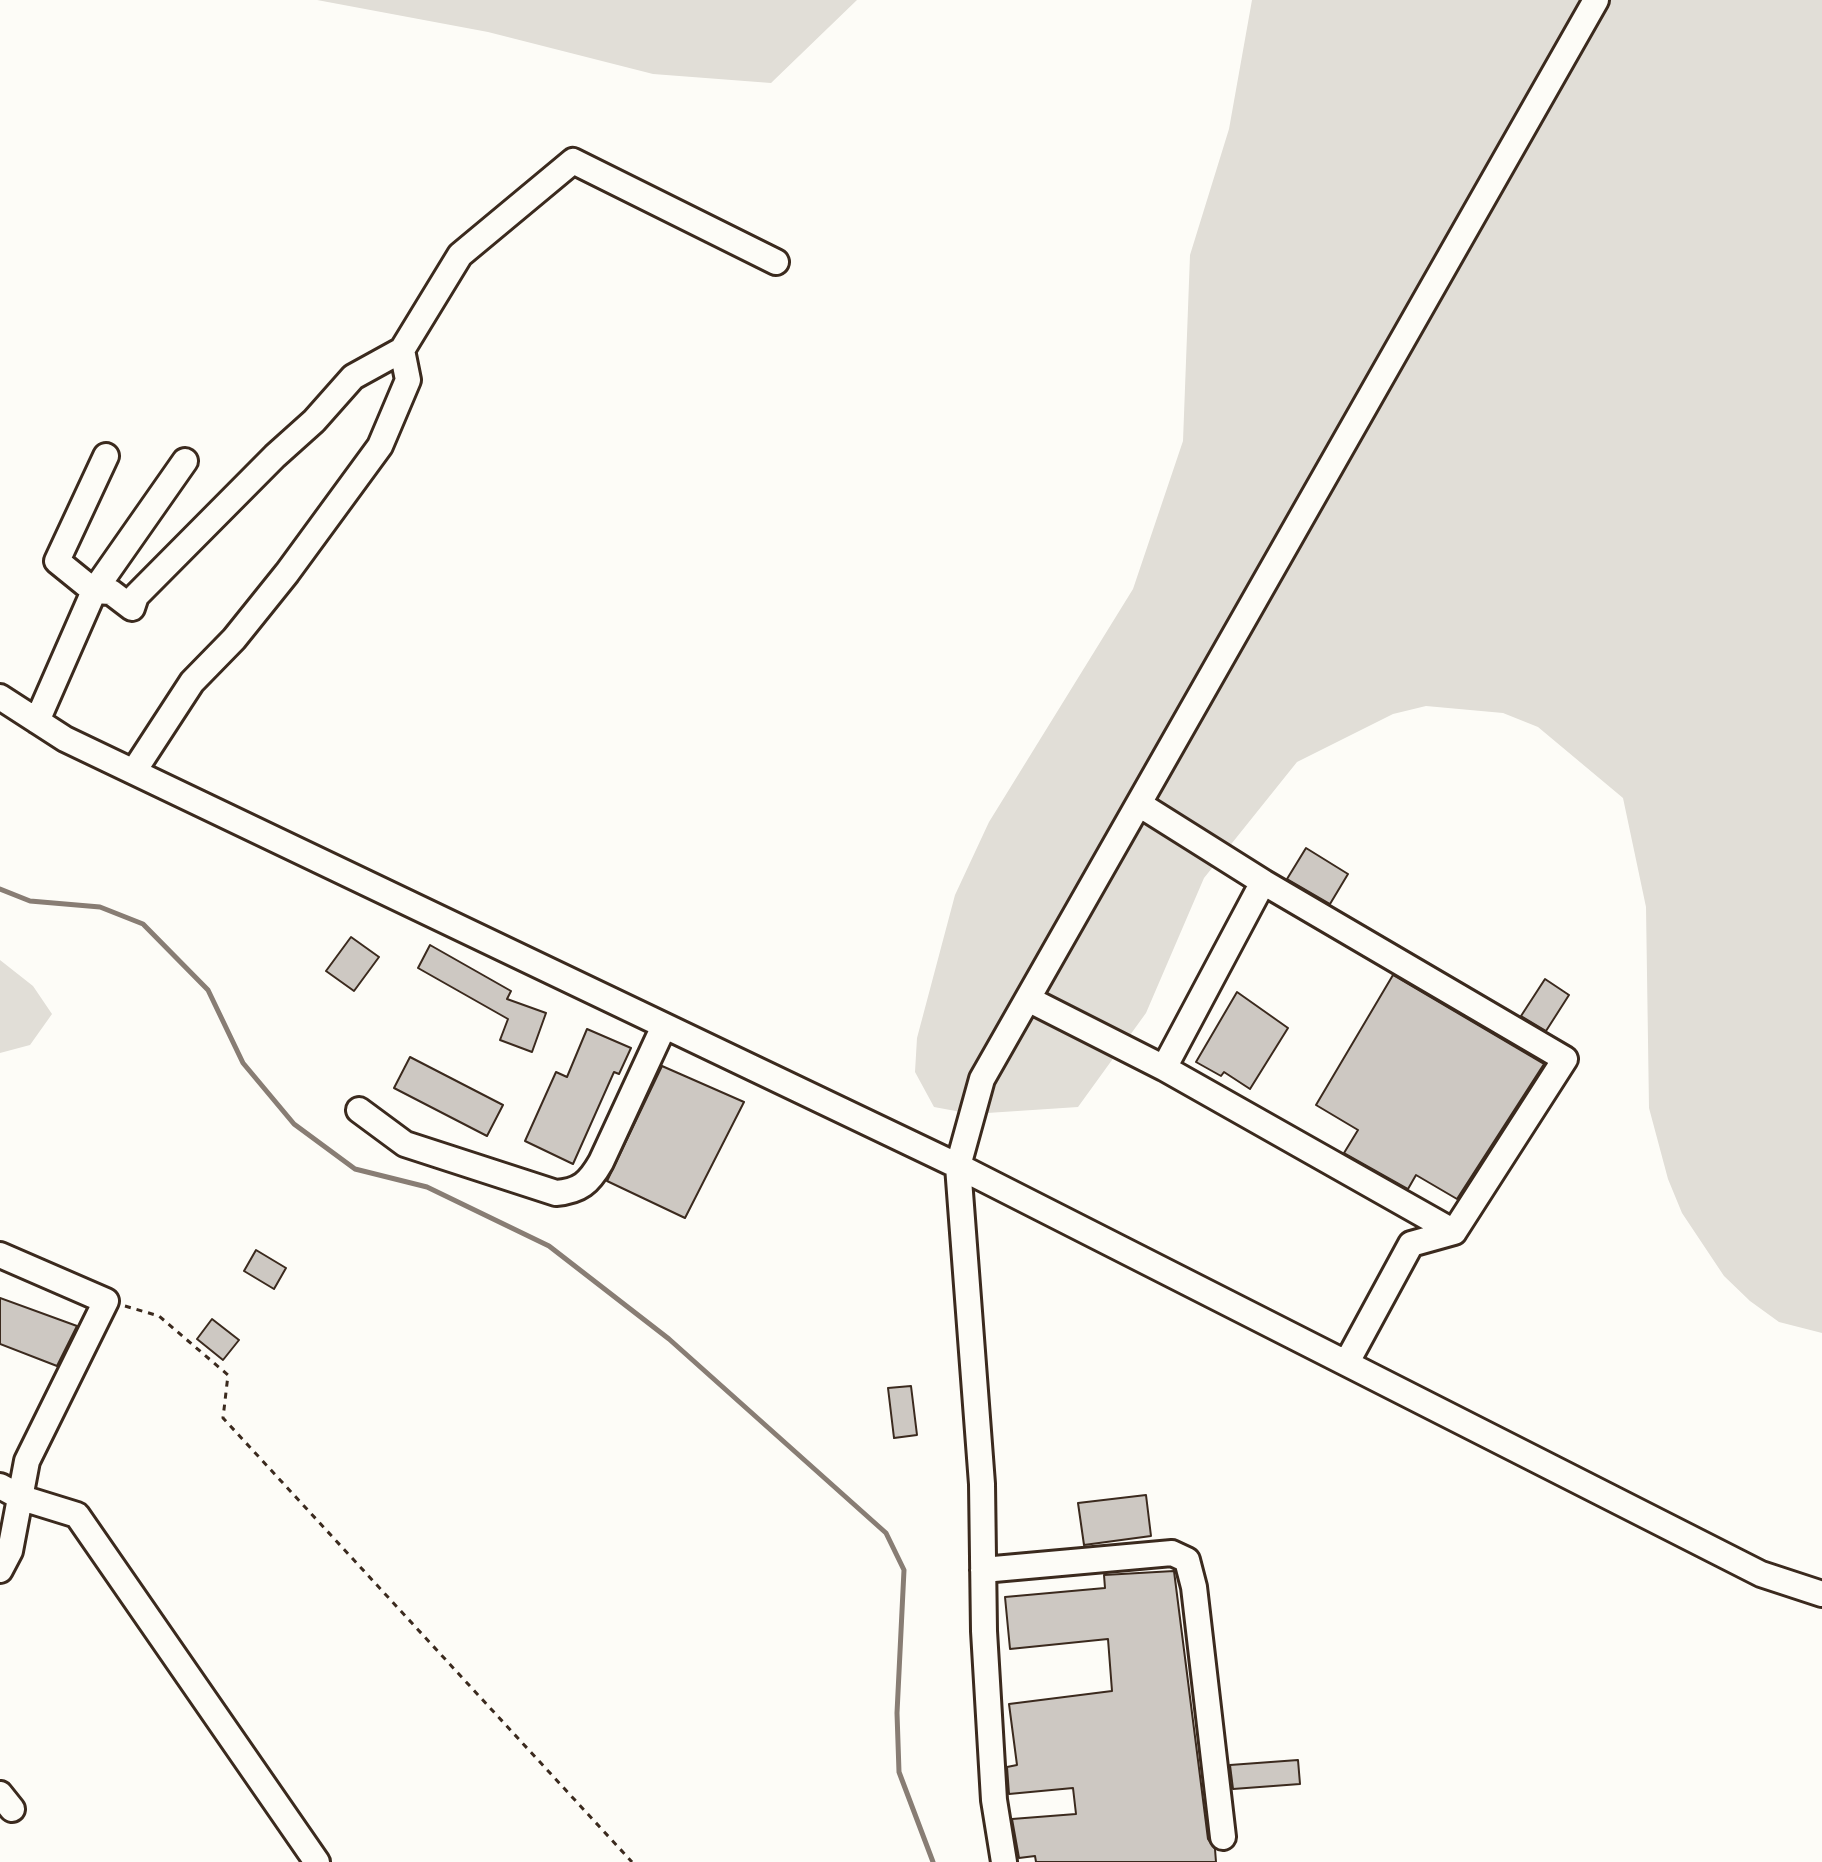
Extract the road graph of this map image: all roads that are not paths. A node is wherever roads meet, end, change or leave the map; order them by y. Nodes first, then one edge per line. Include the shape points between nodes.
1 (1596, 0) edge
2 (776, 262) dead end
3 (402, 350) junction
4 (106, 456) dead end
5 (185, 461) dead end
6 (94, 591) junction
7 (0, 697) edge
8 (37, 721) junction
9 (134, 771) junction
10 (1139, 804) junction
11 (1263, 882) junction
12 (1028, 999) junction
13 (664, 1026) junction
14 (1164, 1068) junction
15 (359, 1110) dead end
16 (958, 1166) junction
17 (1411, 1208) junction
18 (1454, 1232) junction
19 (1411, 1244) junction
20 (0, 1255) edge
21 (1347, 1362) junction
22 (0, 1486) edge
23 (22, 1498) junction
24 (0, 1570) edge
25 (983, 1570) junction
26 (1822, 1594) edge
27 (1223, 1837) dead end
28 (317, 1862) edge
29 (1004, 1862) edge

1 - 10 street
2 - 3 street via 573,161 460,255
3 - 6 street via 353,377 136,596 132,608 111,592
3 - 9 street via 408,380 380,446 287,573 192,682
4 - 6 street via 57,561
5 - 6 street
6 - 8 street
7 - 8 street
8 - 9 street
9 - 13 street
10 - 11 street
10 - 12 street
11 - 14 street
11 - 18 street via 1565,1059
12 - 14 street
12 - 16 street via 982,1079
13 - 15 street via 601,1162 591,1180 576,1191 556,1193 429,1154 405,1144
13 - 16 street
14 - 17 street
16 - 21 street
16 - 25 street via 982,1484
17 - 18 street
17 - 19 street
18 - 19 street
19 - 21 street
20 - 23 street via 106,1301 27,1461
21 - 26 street via 1761,1574
22 - 23 street
23 - 24 street via 10,1551
23 - 28 street via 77,1515
25 - 27 street via 1172,1553 1187,1560
25 - 29 street via 994,1800

